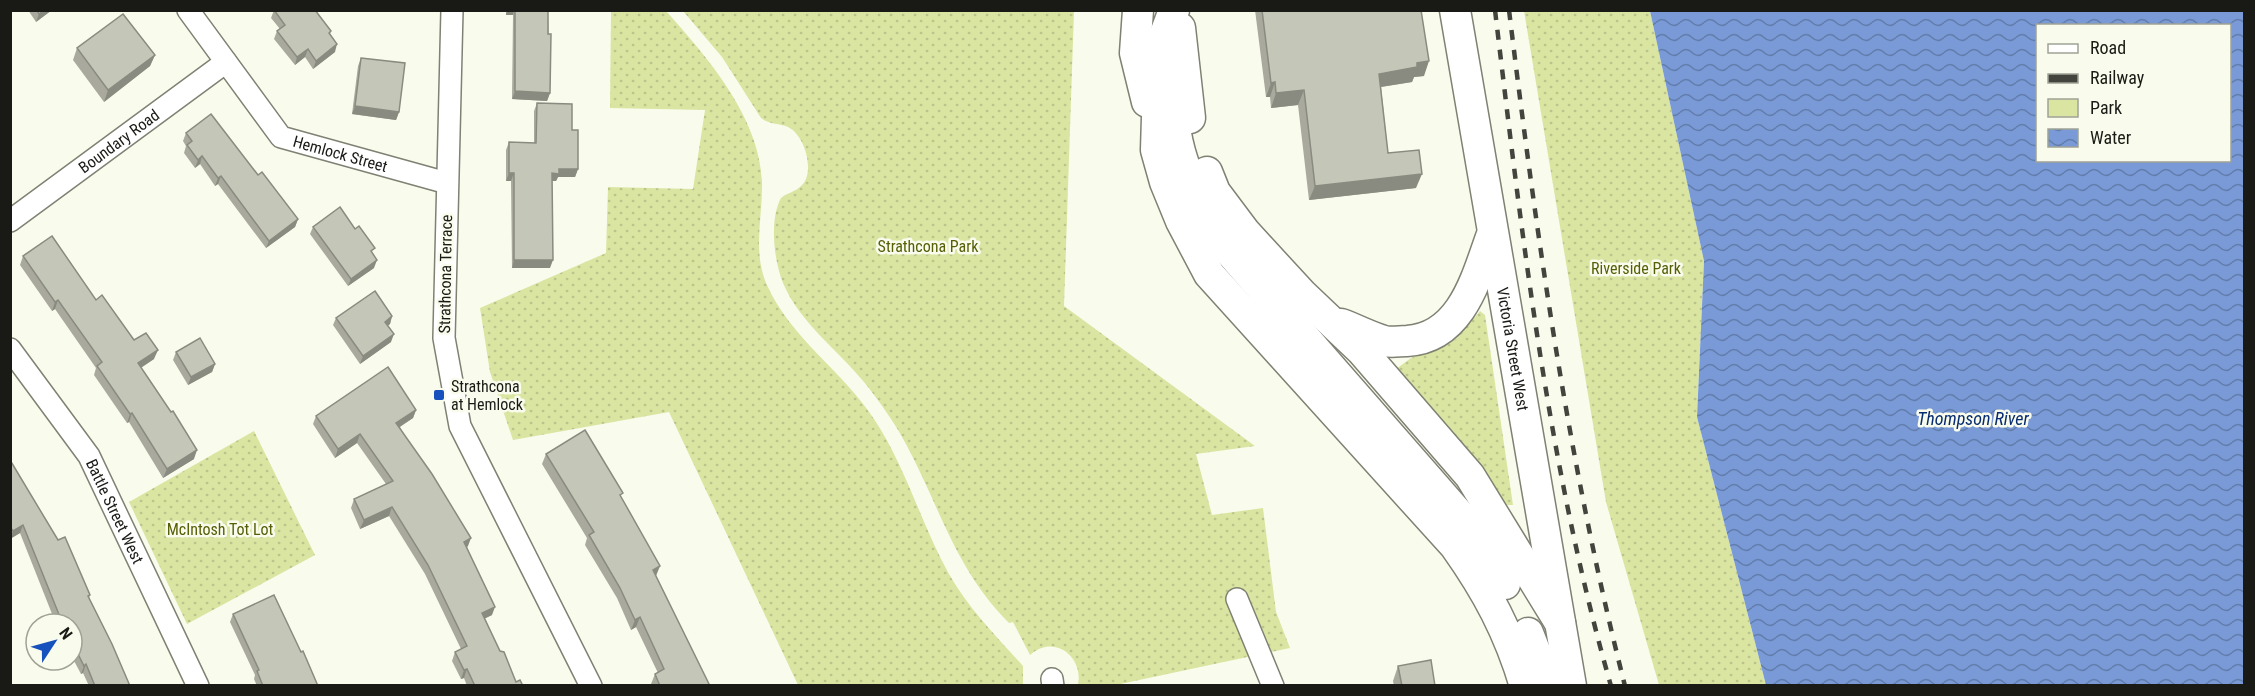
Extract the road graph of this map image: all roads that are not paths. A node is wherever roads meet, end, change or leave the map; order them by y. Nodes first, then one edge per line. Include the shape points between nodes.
1 (188, 10) edge
2 (452, 10) edge
3 (1138, 10) edge
4 (1455, 10) edge
5 (1178, 16) edge
6 (226, 62) junction
7 (1156, 150) junction
8 (447, 183) junction
9 (10, 221) edge
10 (1492, 234) junction
11 (1331, 320) junction
12 (10, 349) edge
13 (1237, 599) dead end
14 (1560, 623) junction
15 (198, 686) edge
16 (591, 686) edge
17 (1273, 686) edge
18 (1526, 686) edge
19 (1549, 686) edge
20 (1571, 686) edge

1 - 6 street, Hemlock Street
2 - 8 street, Strathcona Terrace
3 - 7 main road via 1135,53
4 - 10 main road, Victoria Street West
5 - 7 main road via 1159,50
5 - 11 main road via 1187,107 1199,154 1215,192 1245,232
5 - 19 main road via 1173,108 1181,157 1199,203 1230,252 1464,520 1503,579
6 - 8 street, Hemlock Street via 281,137
6 - 9 street, Boundary Road
7 - 18 main road via 1180,221 1209,274 1455,546 1486,589 1514,646
8 - 16 street, Strathcona Terrace via 444,338 460,426
10 - 11 main road via 1474,286 1459,312 1440,331 1420,340 1386,342
10 - 14 main road, Victoria Street West
11 - 14 main road via 1470,476
12 - 15 street, Battle Street West via 89,456
13 - 17 street
14 - 20 main road, Victoria Street West

